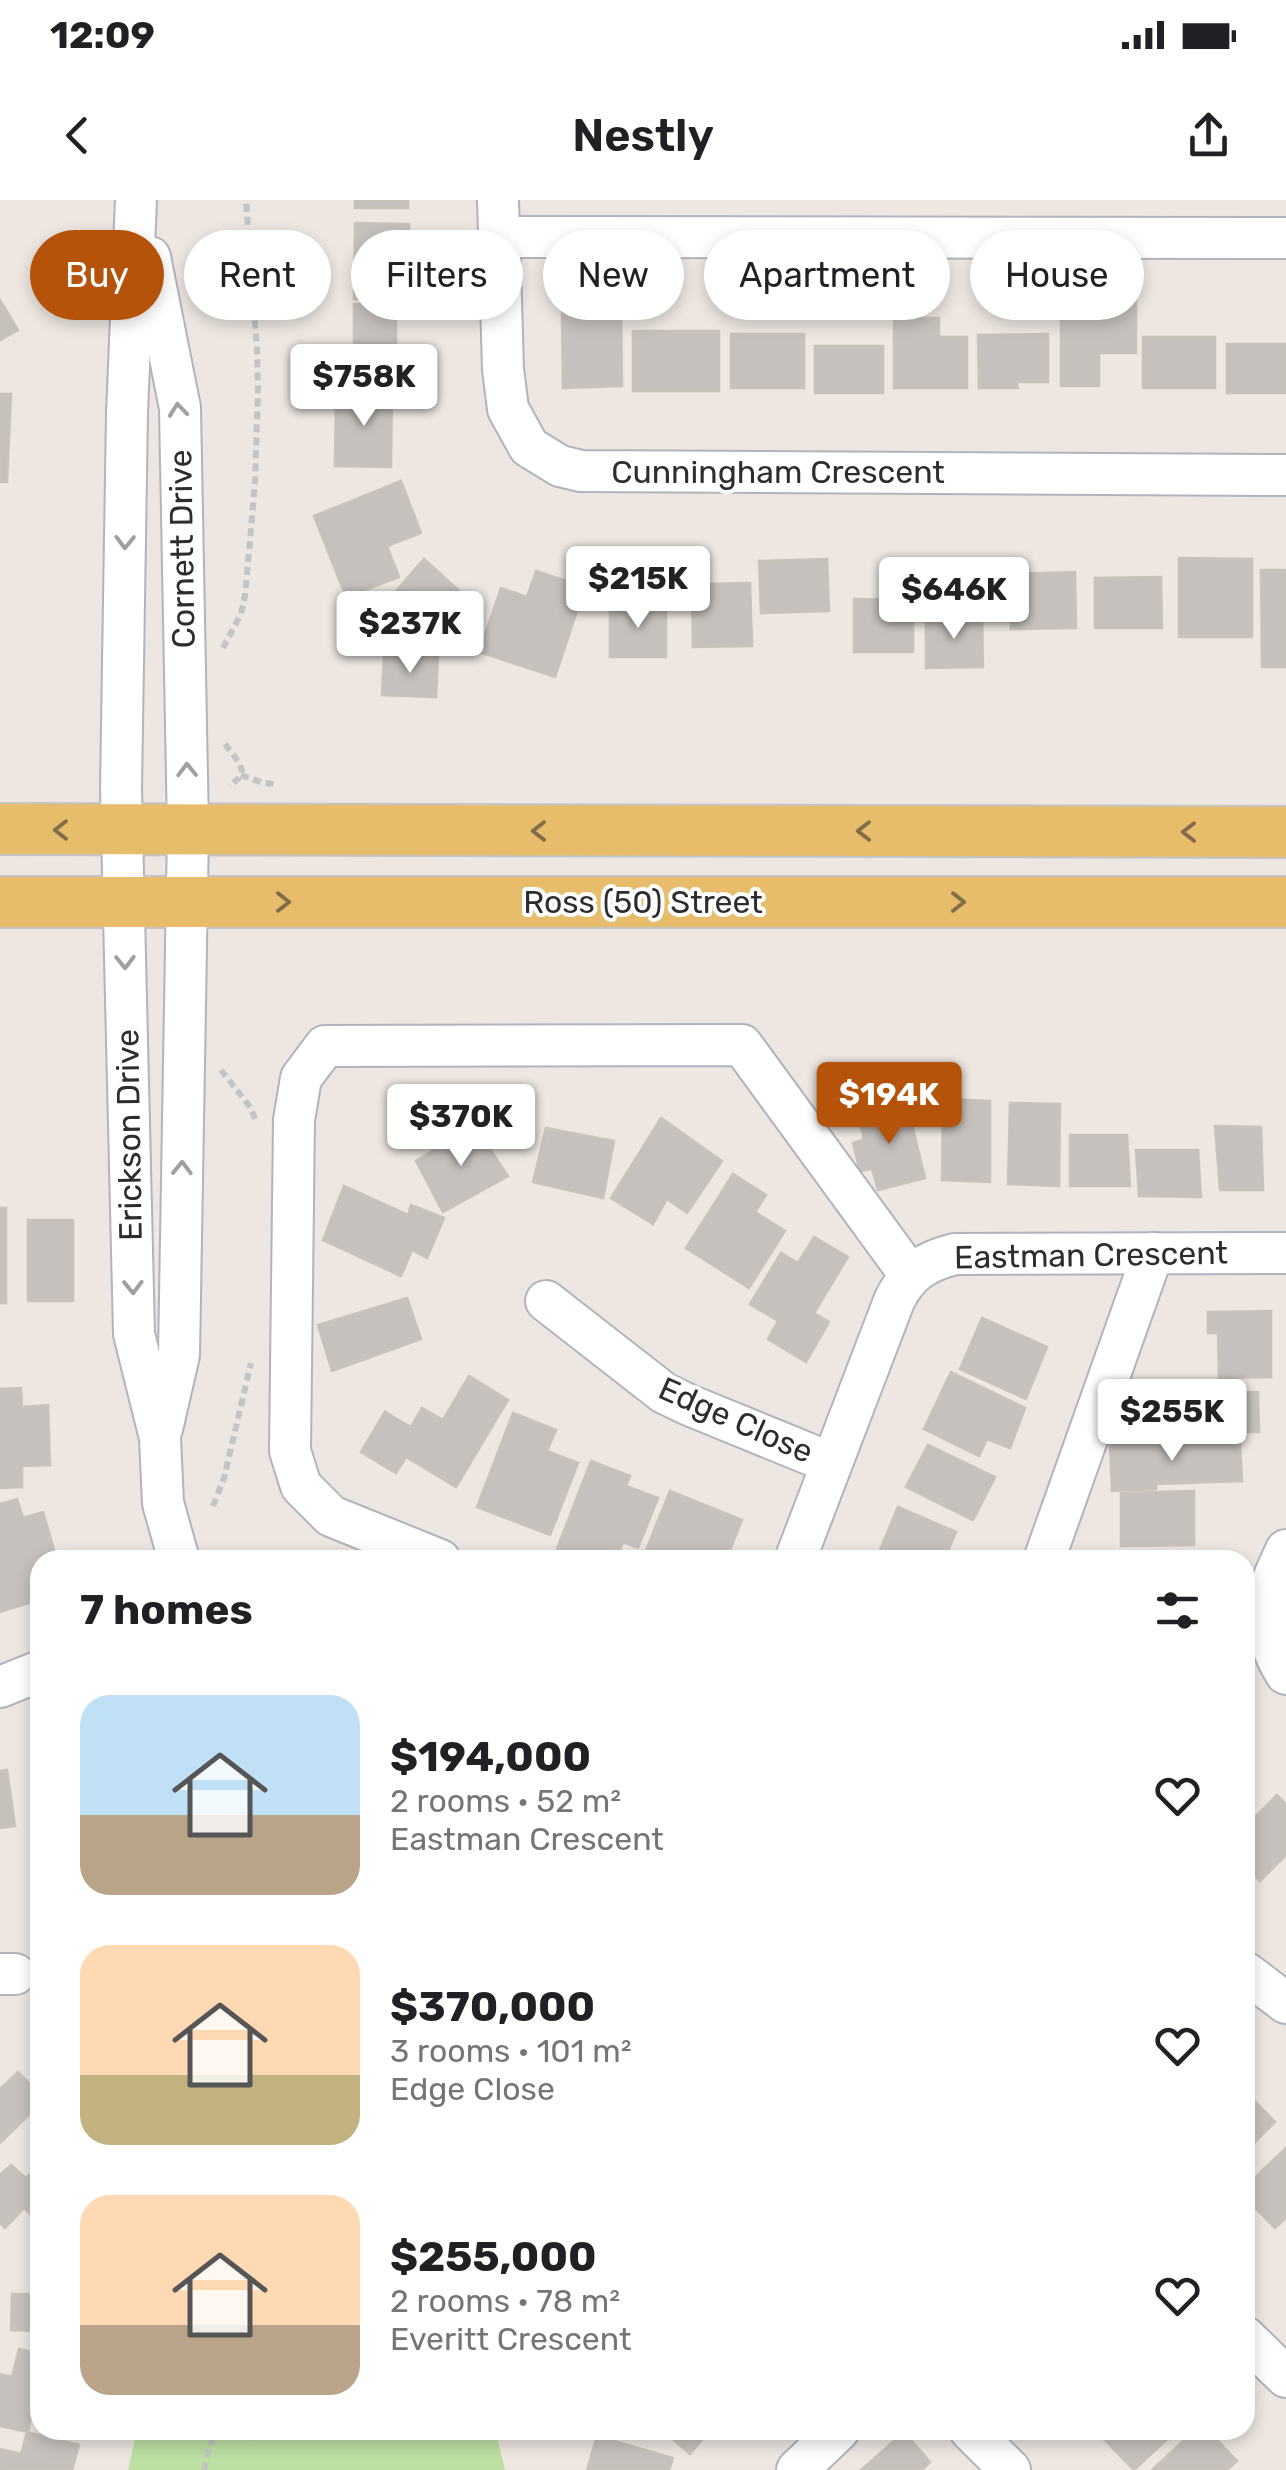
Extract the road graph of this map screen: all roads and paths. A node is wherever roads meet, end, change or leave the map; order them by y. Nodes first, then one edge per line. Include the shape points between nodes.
1 (137, 200) edge
2 (246, 200) edge
3 (499, 218) edge
4 (1286, 238) edge
5 (1286, 474) edge
6 (218, 660) dead end
7 (221, 735) dead end
8 (228, 787) dead end
9 (0, 830) edge
10 (122, 830) junction
11 (188, 830) junction
12 (1286, 832) edge
13 (0, 902) edge
14 (124, 902) junction
15 (186, 902) junction
16 (1286, 902) edge
17 (216, 1060) dead end
18 (258, 1127) dead end
19 (1153, 1252) junction
20 (1286, 1252) edge
21 (910, 1275) junction
22 (546, 1301) dead end
23 (251, 1348) dead end
24 (160, 1438) junction
25 (832, 1463) junction
26 (213, 1506) dead end
27 (177, 1550) edge
28 (415, 1550) edge
29 (798, 1550) edge
30 (1048, 1550) edge
31 (1286, 1550) edge
32 (1286, 1674) edge
33 (30, 1676) edge
34 (0, 1687) edge
35 (1255, 1980) edge
36 (1286, 2003) edge
37 (1255, 2347) edge
38 (1286, 2376) edge
39 (212, 2440) edge
40 (829, 2440) edge
41 (980, 2440) edge
42 (206, 2468) edge
43 (797, 2470) edge
44 (1010, 2470) edge

1 -> 10 street, Cornett Drive
11 -> 1 street, Cornett Drive via 180,408
2 - 6 path via 258,350 254,483 246,596
3 - 4 street
3 - 5 street, Cunningham Crescent via 508,409 529,448 560,466
7 - 8 path via 242,770
10 -> 9 main road
10 - 11 main road
10 - 14 street, Erickson Drive
12 -> 11 main road
11 - 15 street, Cornett Drive
13 - 14 main road, Ross (50) Street
14 - 15 main road, Ross (50) Street
14 -> 24 street, Erickson Drive via 134,1334
15 -> 16 main road, Ross (50) Street
24 -> 15 street, Erickson Drive via 179,1355
17 - 18 path
19 - 20 street, Eastman Crescent
19 - 21 street, Eastman Crescent via 955,1254
19 - 30 street
21 - 25 street, Eastman Crescent via 894,1300
21 - 28 street via 742,1045 325,1046 302,1078 294,1120 290,1451 302,1486 331,1516
22 - 25 street, Edge Close via 664,1393
23 - 26 path
24 - 27 street, Erickson Drive via 163,1503
25 - 29 street, Eastman Crescent
31 - 32 street via 1266,1614
33 - 34 street
35 - 36 street
37 - 38 street
39 - 42 path
40 - 43 street
41 - 44 street

